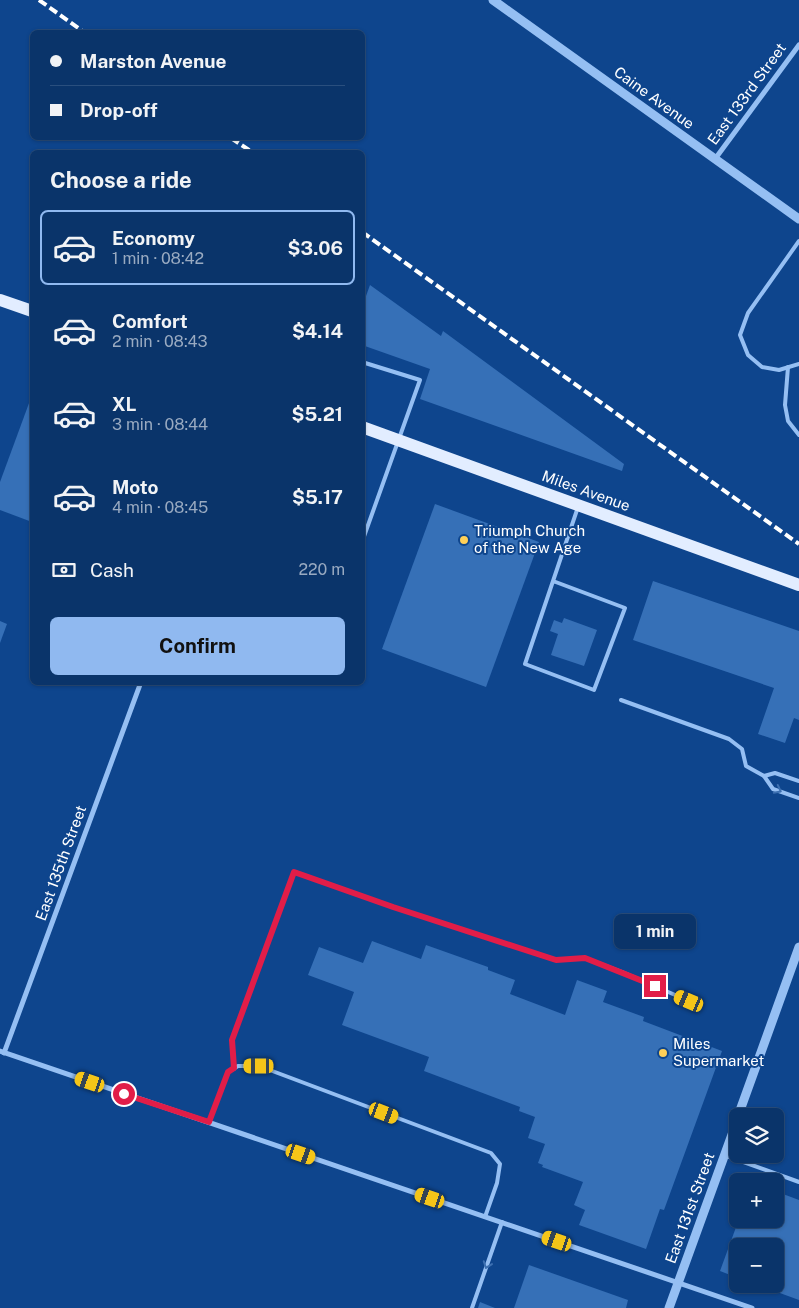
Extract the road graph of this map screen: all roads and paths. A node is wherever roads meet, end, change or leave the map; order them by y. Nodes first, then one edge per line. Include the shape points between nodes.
1 (493, 0) edge
2 (799, 45) edge
3 (715, 159) junction
4 (799, 219) edge
5 (799, 241) edge
6 (0, 300) edge
7 (30, 310) edge
8 (365, 363) edge
9 (799, 364) edge
10 (788, 367) junction
11 (365, 427) edge
12 (799, 435) edge
13 (399, 440) junction
14 (579, 505) junction
15 (365, 534) edge
16 (553, 581) junction
17 (799, 585) edge
18 (140, 685) edge
19 (621, 700) dead end
20 (764, 776) junction
21 (799, 781) edge
22 (799, 798) edge
23 (799, 948) edge
24 (689, 1001) dead end
25 (2, 1052) edge
26 (234, 1068) junction
27 (741, 1108) edge
28 (209, 1122) junction
29 (729, 1141) edge
30 (724, 1155) junction
31 (799, 1182) edge
32 (485, 1217) junction
33 (502, 1222) junction
34 (678, 1283) junction
35 (472, 1308) edge
36 (669, 1308) edge
37 (752, 1308) edge

1 - 3 street, Caine Avenue
2 - 3 street, East 133rd Street
3 - 4 street, Caine Avenue
5 - 10 lane via 748,313 740,335 748,355 762,367 779,370
6 - 7 main road
8 - 13 lane via 420,380
9 - 10 lane
10 - 12 lane via 785,405 788,421
11 - 13 main road, Miles Avenue
13 - 14 main road, Miles Avenue
13 - 15 lane
14 - 16 lane
14 - 17 main road, Miles Avenue
16 - 16 lane via 525,664 594,690 625,608
18 - 25 street, East 135th Street
19 - 20 lane via 729,739 742,749 746,766
20 - 21 lane via 775,773
20 -> 22 lane via 773,789
23 - 27 street, East 131st Street
24 - 26 lane via 585,958 556,960 294,872 232,1040
25 - 28 street
26 - 28 lane via 228,1072
26 - 32 lane via 259,1066 491,1153 500,1164
28 - 32 street
29 - 30 street, East 131st Street
30 - 31 lane
30 - 34 street, East 131st Street
32 - 33 street
33 - 34 street
33 -> 35 lane
34 - 36 street, East 131st Street
34 - 37 street

